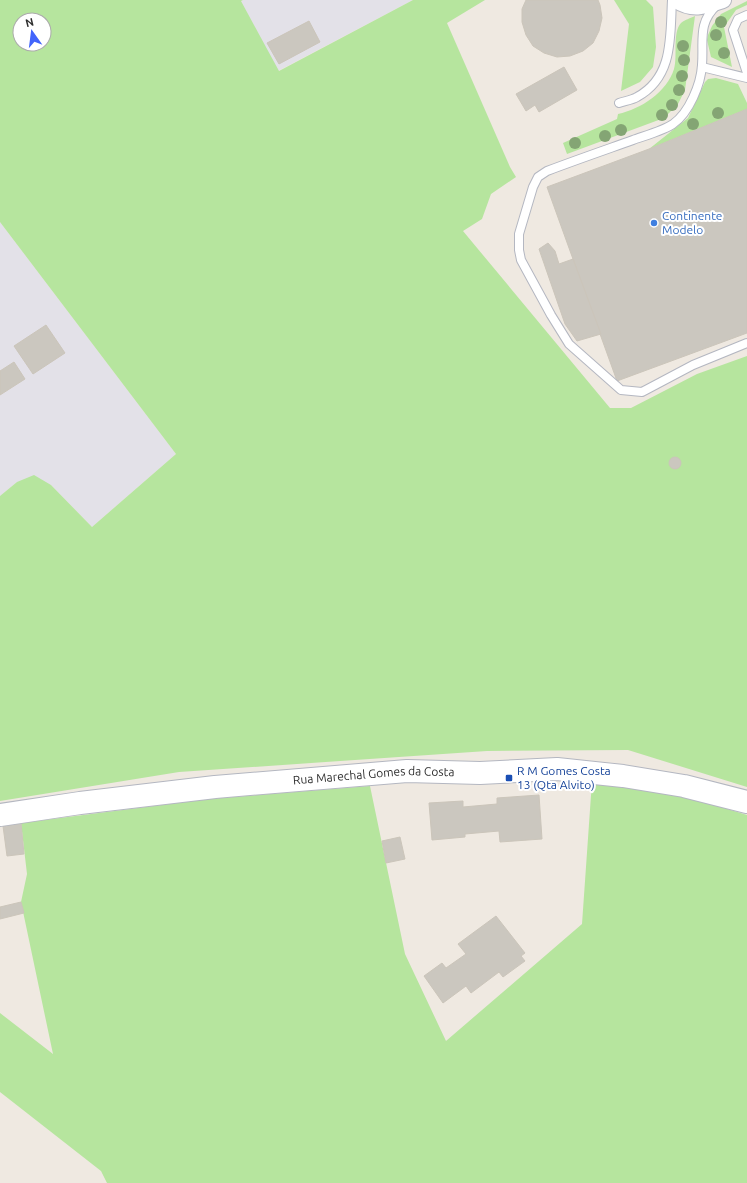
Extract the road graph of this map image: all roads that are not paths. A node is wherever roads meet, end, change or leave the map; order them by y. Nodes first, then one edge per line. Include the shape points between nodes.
1 (672, 0) edge
2 (676, 0) edge
3 (723, 0) edge
4 (747, 15) edge
5 (702, 67) junction
6 (747, 73) edge
7 (747, 78) edge
8 (619, 103) dead end
9 (747, 343) edge
10 (747, 802) edge
11 (0, 815) edge

1 - 8 lane via 667,61 661,75 651,88 636,98
2 - 3 street via 693,7
3 - 5 lane via 705,21 702,33
4 - 6 lane via 738,20 733,30
5 - 7 lane
5 - 9 lane via 695,94 686,111 673,124 646,136 547,170 538,177 519,234 519,250 521,260 569,344 621,390 642,392 693,365
10 - 11 main road, Rua Marechal Gomes da Costa via 684,786 638,778 557,769 480,773 407,771 215,788

